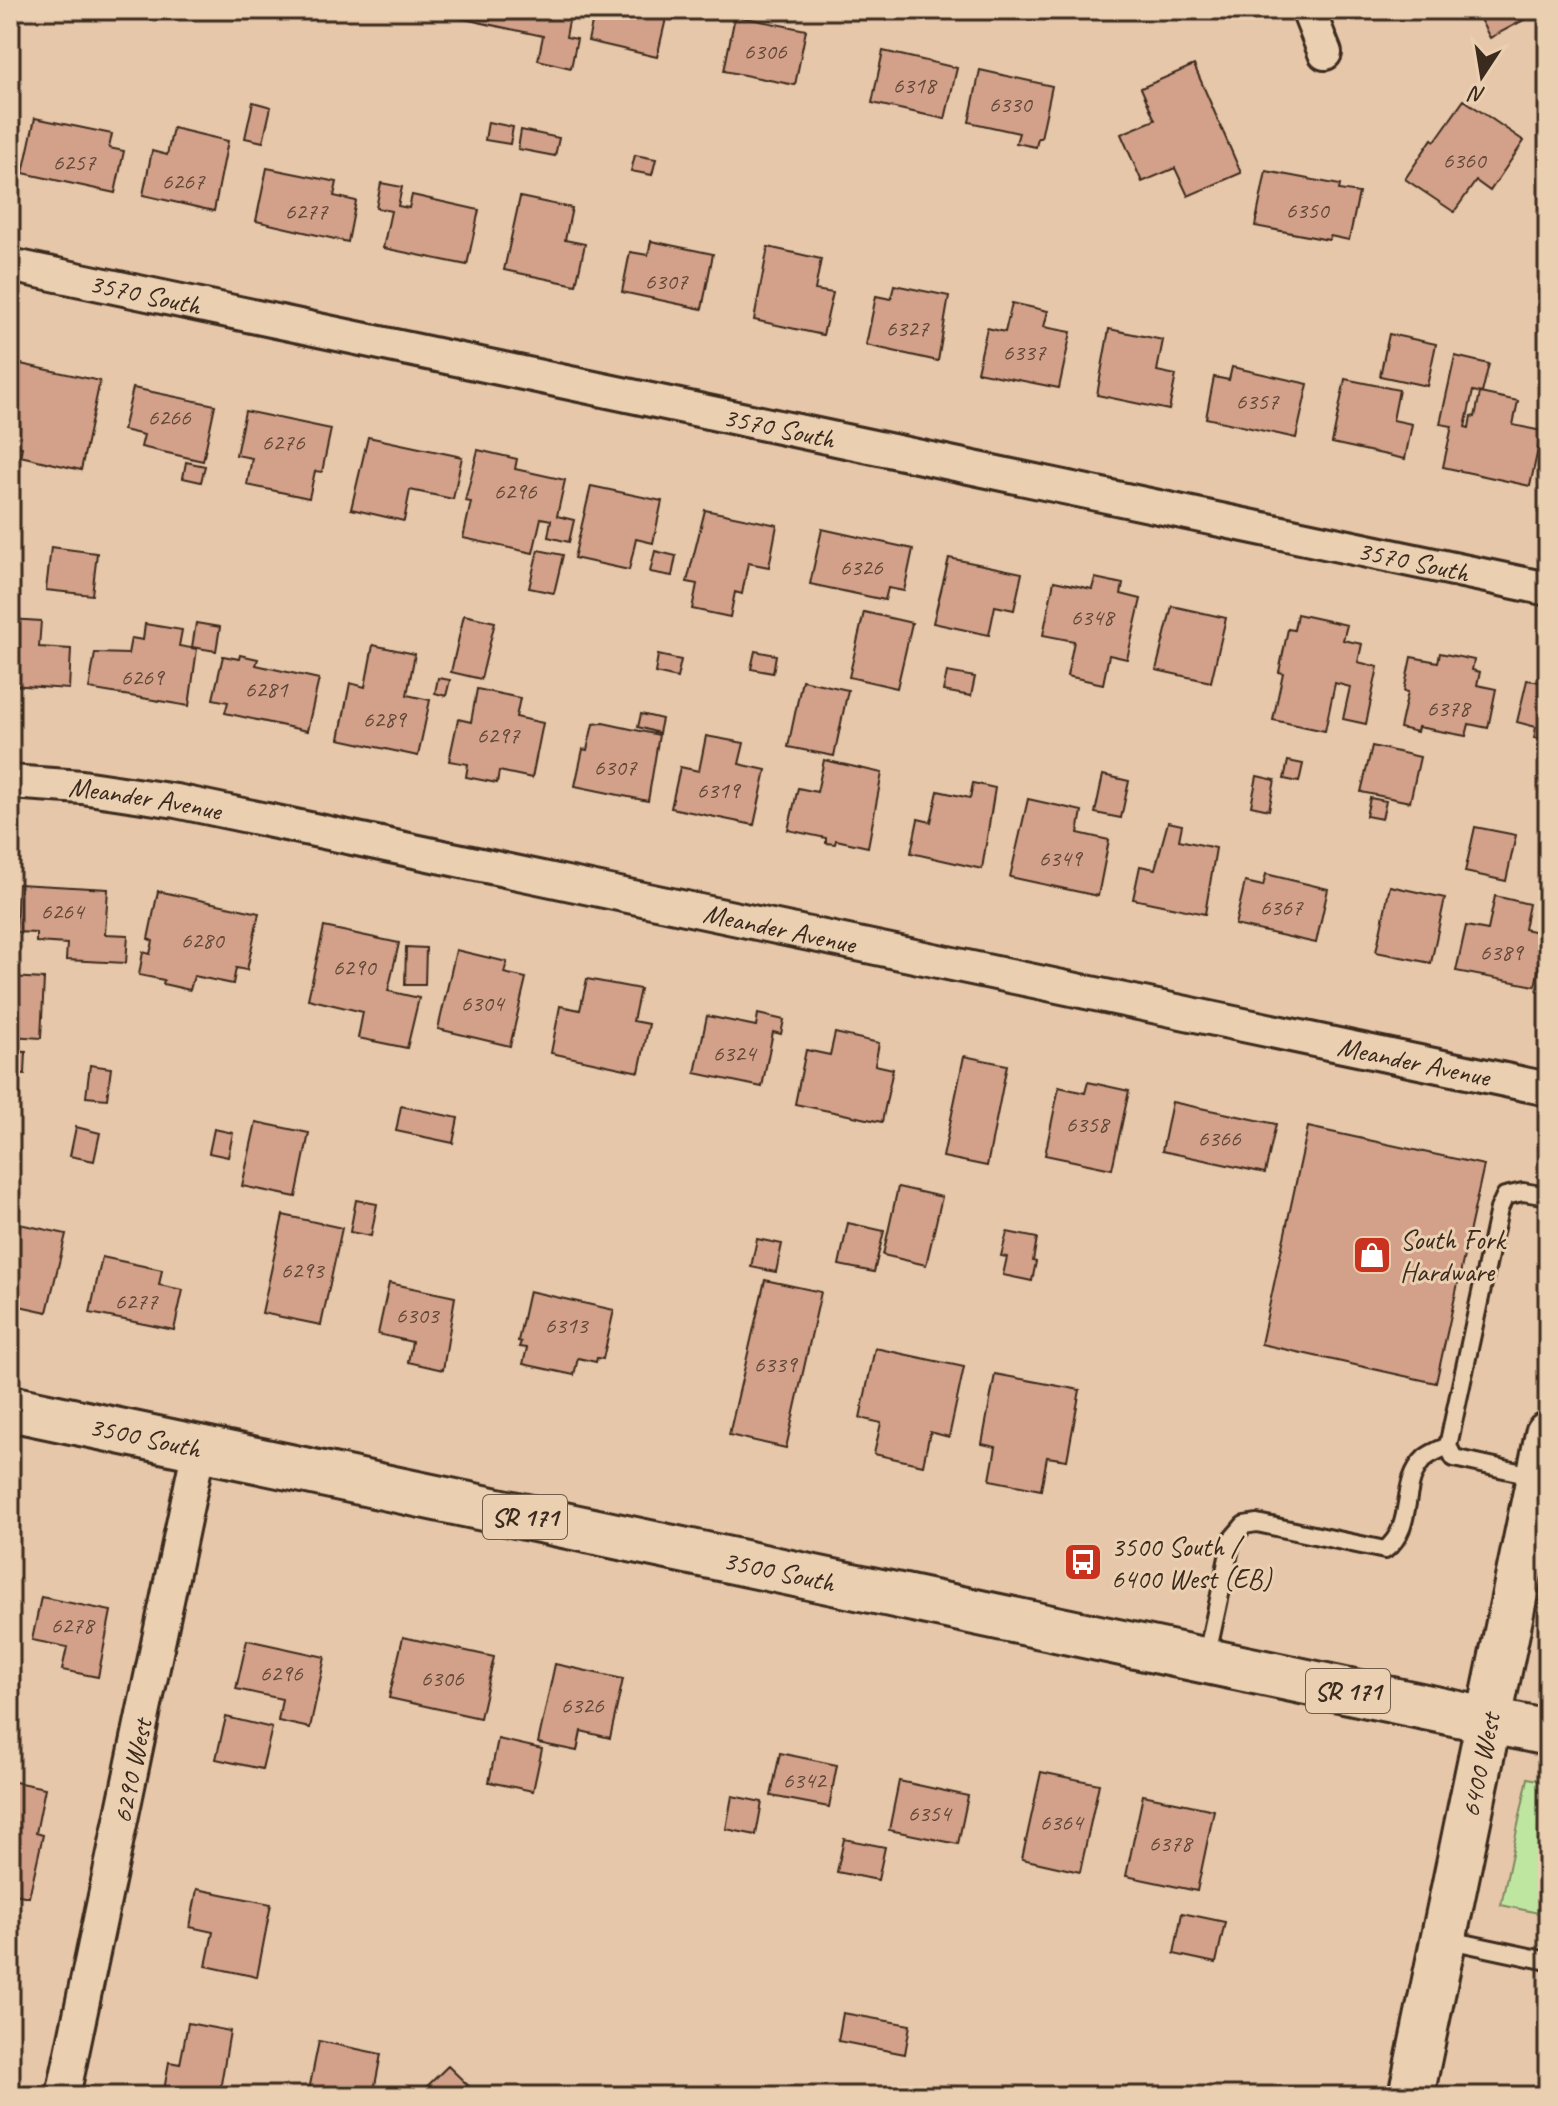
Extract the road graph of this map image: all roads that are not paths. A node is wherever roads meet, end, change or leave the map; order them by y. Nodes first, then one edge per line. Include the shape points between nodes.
1 (1308, 10) edge
2 (1325, 53) dead end
3 (10, 265) edge
4 (1548, 589) edge
5 (10, 782) edge
6 (1548, 1089) edge
7 (1548, 1196) edge
8 (10, 1408) edge
9 (1548, 1434) edge
10 (1448, 1446) junction
11 (199, 1448) junction
12 (1539, 1476) junction
13 (1538, 1528) edge
14 (1206, 1661) junction
15 (1490, 1720) junction
16 (1548, 1733) edge
17 (1444, 1938) junction
18 (1548, 1961) edge
19 (63, 2096) edge
20 (1411, 2096) edge

1 - 2 street
3 - 4 street, 3570 South
5 - 6 street, Meander Avenue via 176,801
7 - 10 lane via 1505,1196 1499,1209
8 - 11 main road, 3500 South / SR 171
9 - 12 main road, 6400 West
10 - 12 lane via 1454,1458 1468,1463
10 - 14 lane via 1425,1458 1412,1480 1403,1528 1385,1550 1257,1523 1244,1525 1232,1539
11 - 14 main road, 3500 South / SR 171
11 - 19 street, 6290 West
12 - 13 main road, 6400 West
13 - 15 main road, 6400 West
14 - 15 main road, 3500 South / SR 171
15 - 16 main road, 3500 South / SR 171
15 - 17 main road, 6400 West
17 - 18 lane
17 - 20 main road, 6400 West

